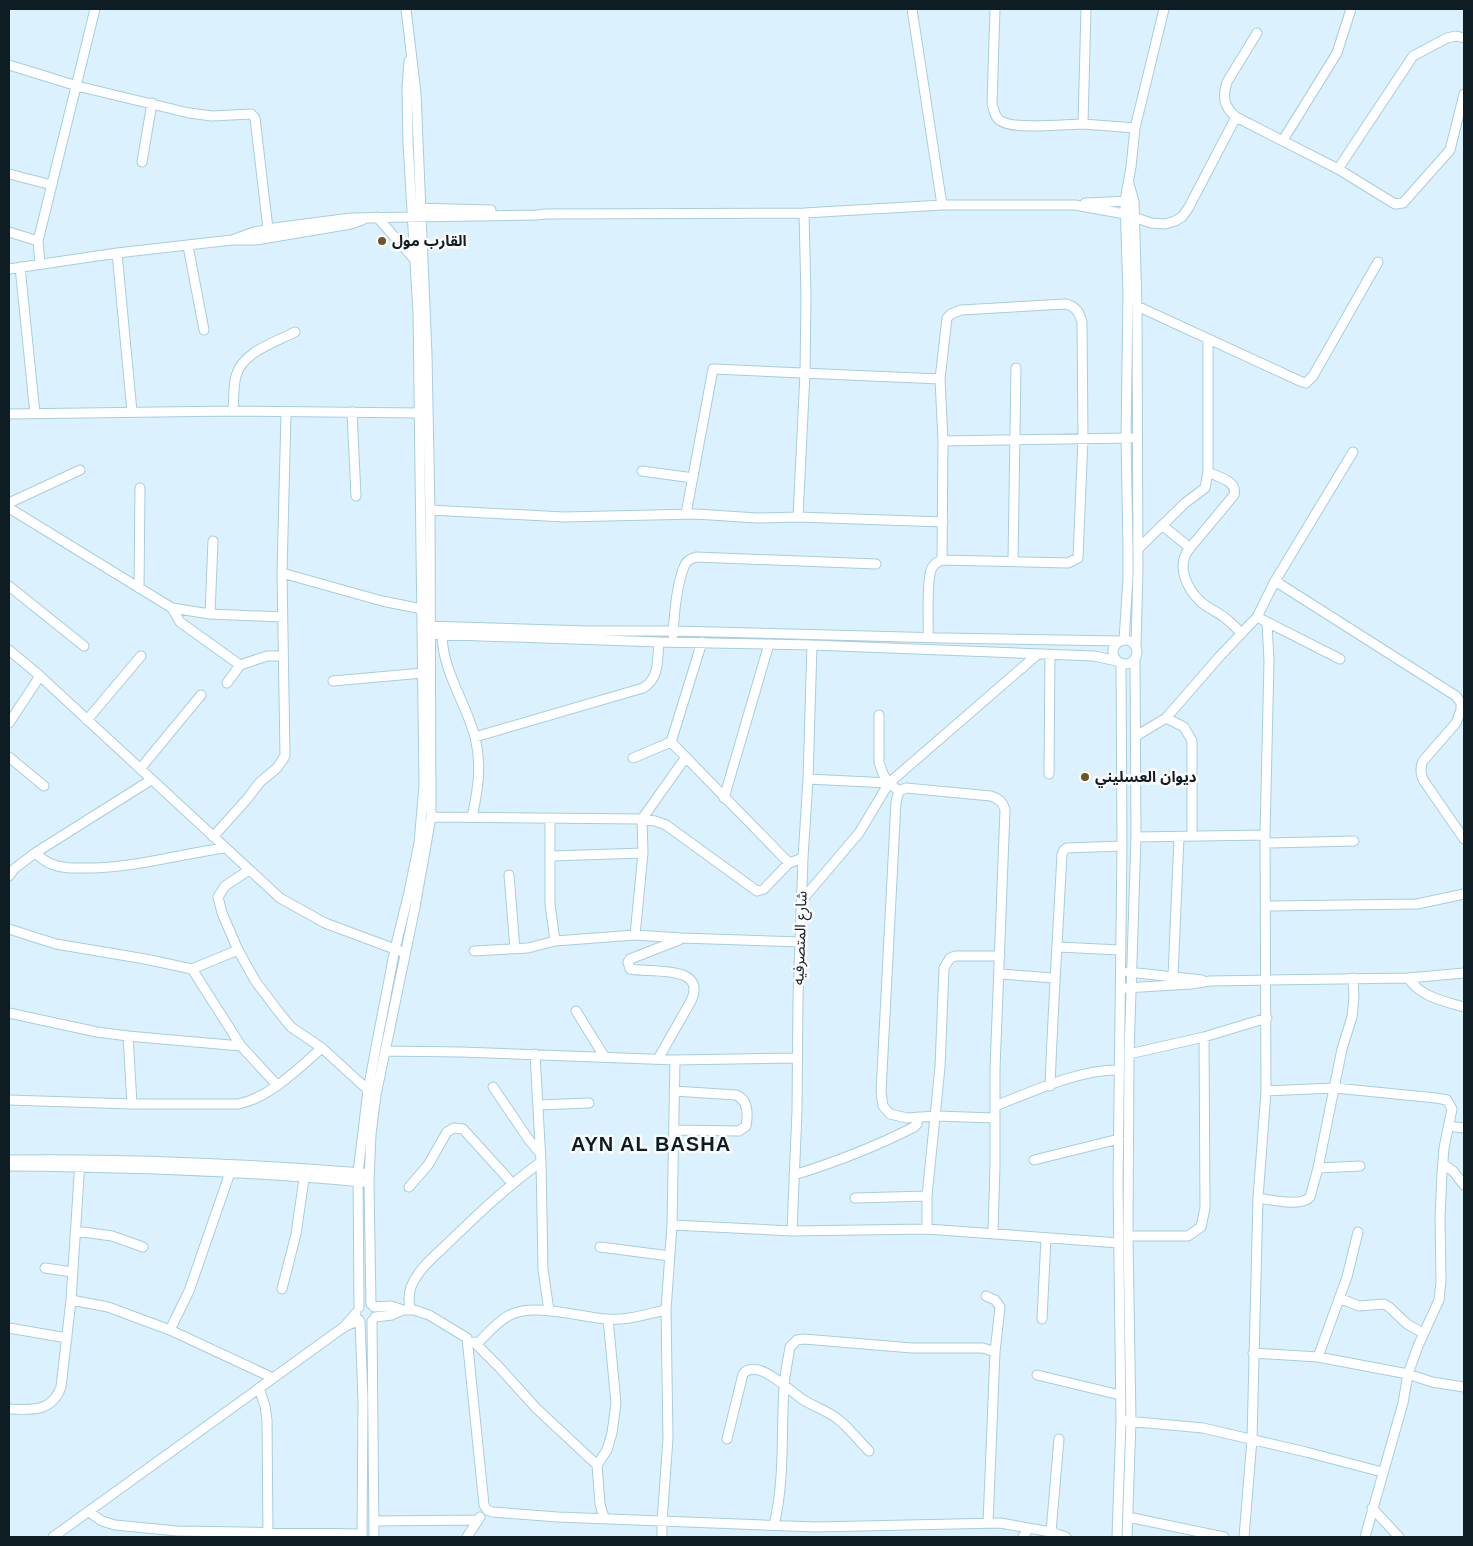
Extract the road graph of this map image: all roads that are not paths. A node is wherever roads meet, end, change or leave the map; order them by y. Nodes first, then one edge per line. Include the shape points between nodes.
1 (95, 9) edge
2 (406, 9) edge
3 (912, 9) edge
4 (995, 9) edge
5 (1086, 9) edge
6 (1164, 9) edge
7 (1351, 9) edge
8 (1257, 33) dead end
9 (1464, 38) edge
10 (9, 65) edge
11 (77, 86) junction
12 (1464, 94) edge
13 (152, 103) junction
14 (1236, 118) junction
15 (1083, 124) junction
16 (1135, 128) junction
17 (1283, 140) junction
18 (142, 162) dead end
19 (1338, 169) junction
20 (9, 174) edge
21 (52, 185) junction
22 (1129, 201) junction
23 (942, 205) junction
24 (1075, 205) junction
25 (416, 212) junction
26 (804, 213) junction
27 (1125, 214) junction
28 (1134, 216) junction
29 (377, 217) junction
30 (365, 218) junction
31 (268, 229) junction
32 (9, 232) edge
33 (232, 240) junction
34 (38, 241) junction
35 (188, 246) junction
36 (117, 253) junction
37 (415, 260) junction
38 (1378, 262) dead end
39 (40, 264) junction
40 (20, 267) junction
41 (9, 269) edge
42 (1137, 306) junction
43 (204, 330) dead end
44 (295, 332) dead end
45 (1208, 340) junction
46 (1016, 368) dead end
47 (805, 373) junction
48 (940, 378) junction
49 (132, 412) junction
50 (233, 412) junction
51 (352, 412) junction
52 (286, 413) junction
53 (419, 413) junction
54 (9, 414) edge
55 (36, 414) junction
56 (1126, 438) junction
57 (1138, 438) junction
58 (1015, 439) junction
59 (1083, 439) junction
60 (943, 441) junction
61 (1353, 452) dead end
62 (80, 470) dead end
63 (642, 471) dead end
64 (1208, 472) junction
65 (693, 478) junction
66 (140, 488) dead end
67 (356, 496) dead end
68 (9, 503) edge
69 (9, 508) edge
70 (430, 510) junction
71 (686, 514) junction
72 (798, 517) junction
73 (942, 522) junction
74 (1162, 525) junction
75 (212, 541) dead end
76 (1190, 548) junction
77 (1138, 549) junction
78 (942, 560) junction
79 (1013, 561) junction
80 (876, 564) dead end
81 (282, 573) junction
82 (1275, 581) junction
83 (9, 586) edge
84 (138, 588) junction
85 (172, 608) junction
86 (422, 609) junction
87 (210, 614) junction
88 (282, 617) junction
89 (1257, 617) junction
90 (1267, 623) junction
91 (426, 630) junction
92 (674, 631) junction
93 (1241, 633) junction
94 (442, 636) junction
95 (928, 638) junction
96 (1122, 640) junction
97 (659, 642) junction
98 (702, 642) junction
99 (673, 643) junction
100 (769, 644) junction
101 (812, 645) junction
102 (1136, 645) junction
103 (84, 646) dead end
104 (9, 650) edge
105 (1038, 654) junction
106 (1050, 655) junction
107 (141, 656) dead end
108 (283, 656) junction
109 (1340, 659) dead end
110 (1135, 661) junction
111 (1119, 663) junction
112 (240, 665) junction
113 (423, 673) junction
114 (40, 676) junction
115 (333, 682) dead end
116 (226, 683) dead end
117 (201, 695) dead end
118 (879, 715) dead end
119 (1166, 718) junction
120 (87, 720) junction
121 (9, 723) edge
122 (1136, 736) junction
123 (475, 737) junction
124 (671, 742) junction
125 (686, 757) junction
126 (9, 758) edge
127 (633, 758) dead end
128 (140, 769) junction
129 (1049, 774) dead end
130 (808, 779) junction
131 (151, 780) junction
132 (889, 783) junction
133 (44, 786) dead end
134 (900, 791) junction
135 (724, 798) junction
136 (431, 817) junction
137 (472, 817) junction
138 (550, 818) junction
139 (642, 819) junction
140 (1192, 836) junction
141 (213, 837) junction
142 (1136, 837) junction
143 (1179, 837) junction
144 (1464, 838) edge
145 (1266, 839) junction
146 (1354, 841) dead end
147 (1122, 846) junction
148 (225, 848) junction
149 (35, 853) junction
150 (643, 853) junction
151 (551, 856) junction
152 (803, 858) junction
153 (789, 863) junction
154 (248, 870) junction
155 (509, 875) dead end
156 (9, 876) edge
157 (1464, 894) edge
158 (802, 900) junction
159 (1266, 906) junction
160 (9, 929) edge
161 (635, 935) junction
162 (682, 938) junction
163 (555, 941) junction
164 (801, 942) junction
165 (1058, 947) junction
166 (395, 949) junction
167 (515, 949) junction
168 (238, 950) junction
169 (1120, 950) junction
170 (474, 951) dead end
171 (405, 952) junction
172 (1000, 956) junction
173 (192, 969) junction
174 (1120, 972) junction
175 (1132, 972) junction
176 (1464, 973) edge
177 (1000, 974) junction
178 (1174, 976) junction
179 (1054, 978) junction
180 (1353, 978) junction
181 (1408, 978) junction
182 (1266, 980) junction
183 (1210, 981) junction
184 (1131, 988) junction
185 (1120, 989) junction
186 (1464, 1007) edge
187 (576, 1011) dead end
188 (9, 1013) edge
189 (1267, 1018) junction
190 (128, 1036) junction
191 (1204, 1037) junction
192 (241, 1046) junction
193 (322, 1048) junction
194 (384, 1051) junction
195 (536, 1054) junction
196 (1129, 1054) junction
197 (604, 1056) junction
198 (797, 1058) junction
199 (658, 1059) junction
200 (675, 1060) junction
201 (1119, 1070) junction
202 (277, 1085) junction
203 (1050, 1086) junction
204 (493, 1087) dead end
205 (1334, 1088) junction
206 (368, 1090) junction
207 (674, 1091) junction
208 (1266, 1091) junction
209 (9, 1100) edge
210 (589, 1103) dead end
211 (132, 1104) junction
212 (538, 1105) junction
213 (995, 1106) junction
214 (936, 1116) junction
215 (918, 1117) junction
216 (995, 1118) junction
217 (1449, 1126) junction
218 (1464, 1128) edge
219 (674, 1130) junction
220 (1119, 1140) junction
221 (540, 1158) junction
222 (9, 1160) edge
223 (1034, 1160) dead end
224 (79, 1163) junction
225 (1443, 1164) junction
226 (9, 1166) edge
227 (1360, 1166) dead end
228 (232, 1168) junction
229 (1318, 1168) junction
230 (305, 1173) junction
231 (794, 1175) junction
232 (358, 1177) junction
233 (369, 1178) junction
234 (512, 1182) junction
235 (1464, 1185) edge
236 (409, 1187) dead end
237 (927, 1196) junction
238 (855, 1198) dead end
239 (1258, 1198) junction
240 (672, 1225) junction
241 (927, 1229) junction
242 (76, 1231) junction
243 (792, 1231) junction
244 (1358, 1232) dead end
245 (993, 1233) junction
246 (1128, 1236) junction
247 (1046, 1238) junction
248 (1119, 1243) junction
249 (143, 1247) dead end
250 (600, 1247) dead end
251 (670, 1256) junction
252 (45, 1268) dead end
253 (72, 1272) junction
254 (282, 1289) dead end
255 (986, 1296) dead end
256 (1339, 1298) junction
257 (71, 1300) junction
258 (372, 1306) junction
259 (406, 1310) junction
260 (666, 1310) junction
261 (549, 1311) junction
262 (359, 1315) junction
263 (373, 1319) junction
264 (608, 1319) junction
265 (1042, 1319) dead end
266 (9, 1328) edge
267 (170, 1330) junction
268 (1423, 1333) junction
269 (67, 1338) junction
270 (467, 1338) junction
271 (477, 1344) junction
272 (995, 1352) junction
273 (1253, 1353) junction
274 (1318, 1358) junction
275 (1408, 1374) junction
276 (1037, 1375) dead end
277 (273, 1378) junction
278 (784, 1384) junction
279 (1464, 1387) edge
280 (259, 1388) junction
281 (1120, 1395) junction
282 (9, 1409) edge
283 (1126, 1421) junction
284 (727, 1439) dead end
285 (1059, 1439) dead end
286 (1252, 1439) junction
287 (869, 1451) dead end
288 (597, 1465) junction
289 (1382, 1472) junction
290 (1372, 1508) junction
291 (487, 1510) junction
292 (89, 1512) junction
293 (1128, 1517) junction
294 (604, 1518) junction
295 (478, 1520) junction
296 (374, 1521) junction
297 (662, 1522) junction
298 (988, 1523) junction
299 (774, 1525) junction
300 (1029, 1528) junction
301 (268, 1532) junction
302 (1051, 1532) junction
303 (362, 1536) edge
304 (53, 1537) edge
305 (374, 1537) edge
306 (467, 1537) edge
307 (662, 1537) edge
308 (1023, 1537) edge
309 (1066, 1537) edge
310 (1117, 1537) edge
311 (1127, 1537) edge
312 (1224, 1537) edge
313 (1244, 1537) edge
314 (1365, 1537) edge
315 (1398, 1537) edge

1 - 11 street
2 - 25 street via 416,93
3 - 23 street
4 - 15 street via 992,104 999,120 1019,126
5 - 15 street
6 - 16 street
7 - 17 street via 1337,53
8 - 14 street via 1227,82 1223,96 1226,107
9 - 19 street via 1448,38 1413,56
10 - 11 street
11 - 13 street
11 - 21 street
12 - 19 street via 1450,150 1403,203 1395,204
13 - 18 street
13 - 31 street via 201,115 253,116
14 - 17 street
14 - 28 street via 1182,216 1165,224 1150,224
15 - 16 street
16 - 22 street via 1128,181
17 - 19 street
20 - 21 street
21 - 34 street
22 - 24 street
22 - 27 street
22 - 28 street
23 - 24 street
23 - 26 street
24 - 27 street
25 - 26 street
25 - 29 street
25 - 37 street
25 - 70 street via 427,355
26 - 47 street
27 - 28 street
27 - 56 street via 1128,294
28 - 42 street
29 - 30 street
29 - 37 street
30 - 31 street
30 - 33 street via 352,224 256,240
31 - 33 street
32 - 34 street
33 - 35 street
34 - 39 street
35 - 36 street
35 - 43 street
36 - 39 street
36 - 49 street
37 - 53 street
38 - 45 street via 1314,376 1306,383
39 - 40 street
40 - 41 street
40 - 55 street
42 - 45 street
42 - 57 street
44 - 50 street via 245,360 236,375
45 - 64 street
46 - 58 street
47 - 48 street
47 - 65 street via 713,369
47 - 72 street
48 - 59 street via 947,318 951,314 961,310 1072,305 1082,322
48 - 60 street
49 - 50 street
49 - 55 street
50 - 52 street
51 - 52 street
51 - 53 street
51 - 67 street
52 - 81 street
53 - 86 street
54 - 55 street
56 - 57 street
56 - 59 street
56 - 96 street via 1128,568
57 - 77 street
58 - 59 street
58 - 60 street
58 - 79 street
59 - 79 street via 1078,558 1068,563
60 - 73 street
61 - 82 street
62 - 68 street
63 - 65 street
64 - 74 street via 1205,488
64 - 76 street via 1228,480 1235,491
65 - 71 street
66 - 84 street
69 - 84 street
70 - 71 street via 564,517
70 - 91 street
71 - 72 street
72 - 73 street
73 - 78 street
74 - 76 street
74 - 77 street
75 - 87 street
76 - 93 street via 1182,562 1187,584 1202,603
77 - 102 street
78 - 79 street
78 - 95 street via 931,569
80 - 92 street via 696,557 684,566
81 - 86 street
81 - 88 street
82 - 89 street
82 - 144 street via 1456,696 1461,703 1458,718 1420,767 1424,781
83 - 103 street
84 - 85 street
85 - 87 street
85 - 112 street via 180,622
86 - 91 street
87 - 88 street
88 - 108 street
89 - 90 street
89 - 93 street
90 - 109 street
90 - 145 street
91 - 92 street
91 - 94 street
91 - 113 street
91 - 136 street
92 - 95 street
92 - 99 street
93 - 119 street
94 - 97 street
94 - 123 street via 445,658
95 - 96 street
96 - 102 street
96 - 111 street via 1113,653
97 - 99 street
97 - 123 street via 655,675 643,688
98 - 99 street
98 - 100 street
98 - 124 street
100 - 101 street
100 - 135 street
101 - 105 street
101 - 130 street, شارع المتصرفيه
102 - 110 street
104 - 114 street
105 - 106 street
105 - 132 street
106 - 111 street via 1094,656
106 - 129 street
107 - 120 street
108 - 112 street via 267,656
108 - 141 street via 285,756
110 - 111 street
110 - 122 street
111 - 147 street
112 - 116 street
113 - 115 street
113 - 166 street via 422,818
114 - 120 street
114 - 121 street
117 - 128 street
118 - 132 street via 879,762
119 - 122 street
119 - 140 street via 1184,727 1192,741
120 - 128 street
122 - 142 street
123 - 137 street via 479,782
124 - 125 street
124 - 127 street
125 - 135 street
125 - 139 street
126 - 133 street
128 - 131 street
130 - 132 street
130 - 152 street, شارع المتصرفيه
131 - 141 street
131 - 149 street
132 - 134 street
132 - 158 street via 859,833
134 - 172 street via 906,788 991,796 1003,805 1005,846
134 - 215 street via 896,802 881,1092 883,1106 890,1114
135 - 153 street
136 - 137 street
136 - 171 street
137 - 138 street
138 - 139 street
138 - 151 street
139 - 150 street
139 - 153 street via 666,825 757,891 764,890
140 - 143 street
140 - 145 street
141 - 148 street
142 - 143 street
142 - 175 street
143 - 178 street
145 - 146 street
145 - 159 street
147 - 165 street via 1064,850
147 - 169 street
148 - 149 street via 156,862 75,868 51,864
148 - 154 street
149 - 156 street
150 - 151 street
150 - 161 street
151 - 163 street via 550,904
152 - 153 street
152 - 158 street, شارع المتصرفيه
154 - 166 street via 294,907 325,923
154 - 168 street via 225,886 218,897
155 - 167 street
157 - 159 street via 1417,904
158 - 164 street, شارع المتصرفيه
159 - 182 street
160 - 173 street via 56,944
161 - 162 street
161 - 163 street
162 - 164 street
162 - 199 street via 628,962 630,969 682,974 695,986 691,1001
163 - 167 street
164 - 198 street, شارع المتصرفيه
165 - 169 street
165 - 179 street
166 - 171 street
166 - 206 street
167 - 170 street
168 - 173 street
168 - 193 street via 256,982 284,1019
169 - 174 street
171 - 194 street
172 - 177 street
172 - 214 street via 954,956 944,968
173 - 192 street
174 - 175 street
174 - 185 street
175 - 178 street
175 - 184 street
176 - 181 street
177 - 179 street
177 - 213 street
178 - 183 street
179 - 203 street
180 - 181 street
180 - 182 street
180 - 205 street via 1352,1017
181 - 186 street via 1421,992
182 - 183 street
182 - 189 street
183 - 184 street
184 - 185 street
184 - 196 street
185 - 201 street
187 - 197 street
188 - 190 street
189 - 191 street
189 - 208 street
190 - 192 street
190 - 211 street
191 - 196 street
191 - 246 street via 1205,1208 1201,1227 1188,1236
192 - 202 street
193 - 202 street
193 - 206 street
194 - 195 street
194 - 233 street via 371,1134
195 - 197 street
195 - 212 street
196 - 246 street
197 - 199 street
198 - 200 street
198 - 231 street, شارع المتصرفيه
199 - 200 street
200 - 207 street
201 - 203 street via 1095,1072
201 - 220 street
202 - 211 street via 253,1100 238,1104
203 - 213 street
204 - 221 street
205 - 208 street
205 - 217 street via 1447,1100 1452,1109
205 - 229 street
206 - 232 street
207 - 219 street
207 - 219 street via 742,1097 747,1116 746,1126 739,1132
208 - 239 street
209 - 211 street
210 - 212 street
212 - 221 street
213 - 216 street
214 - 215 street
214 - 216 street
214 - 237 street
215 - 231 street via 914,1127 882,1143
216 - 245 street
217 - 218 street
217 - 225 street
219 - 240 street
220 - 223 street
220 - 248 street
221 - 234 street
221 - 261 street via 544,1269
222 - 224 street
224 - 226 street
224 - 228 street
224 - 242 street
225 - 235 street
225 - 268 street via 1441,1292 1436,1310
227 - 229 street
228 - 230 street
228 - 267 street via 189,1291
229 - 239 street via 1312,1194 1307,1201
230 - 232 street
230 - 254 street via 296,1234
231 - 243 street, شارع المتصرفيه
232 - 233 street
232 - 262 street
233 - 258 street
234 - 236 street via 463,1129 454,1128 447,1132 428,1164
234 - 259 street via 433,1257 410,1288
237 - 238 street
237 - 241 street
239 - 273 street
240 - 243 street
240 - 251 street
241 - 243 street
241 - 245 street
242 - 249 street via 112,1236
242 - 253 street
244 - 256 street
245 - 247 street
246 - 283 street
247 - 248 street
247 - 265 street
248 - 281 street
250 - 251 street
251 - 260 street
252 - 253 street
253 - 257 street
255 - 272 street via 1000,1307
256 - 268 street via 1360,1306 1384,1304
256 - 274 street
257 - 267 street via 108,1307
257 - 269 street
258 - 259 street
258 - 262 street via 364,1303
258 - 263 street via 376,1310
259 - 263 street
259 - 270 street via 429,1315
260 - 264 street
260 - 297 street via 668,1438
261 - 264 street
261 - 271 street via 522,1311 510,1315
262 - 263 street via 365,1322
262 - 277 street
262 - 303 street
263 - 296 street
264 - 288 street via 616,1403 607,1450
266 - 269 street
267 - 277 street
268 - 275 street
269 - 282 street via 57,1397 40,1408
270 - 271 street
270 - 291 street
271 - 288 street via 536,1408
272 - 278 street via 983,1348 912,1348 804,1339 790,1347
272 - 298 street
273 - 274 street
273 - 286 street
274 - 275 street
275 - 279 street
275 - 289 street via 1403,1403
276 - 281 street
277 - 280 street
278 - 284 street via 754,1368 746,1370
278 - 287 street via 803,1400 835,1416
278 - 299 street via 781,1471
280 - 292 street
280 - 301 street via 267,1420
281 - 283 street
283 - 286 street via 1189,1426
283 - 293 street
283 - 310 street
285 - 302 street
286 - 289 street
286 - 313 street
288 - 294 street
289 - 290 street
290 - 314 street
290 - 315 street
291 - 294 street via 558,1518
291 - 295 street
292 - 301 street via 115,1525
292 - 304 street
293 - 311 street
293 - 312 street
294 - 297 street
295 - 296 street
295 - 306 street
296 - 305 street
297 - 299 street
297 - 307 street
298 - 299 street
298 - 300 street
300 - 302 street
300 - 308 street
301 - 303 street
302 - 309 street

